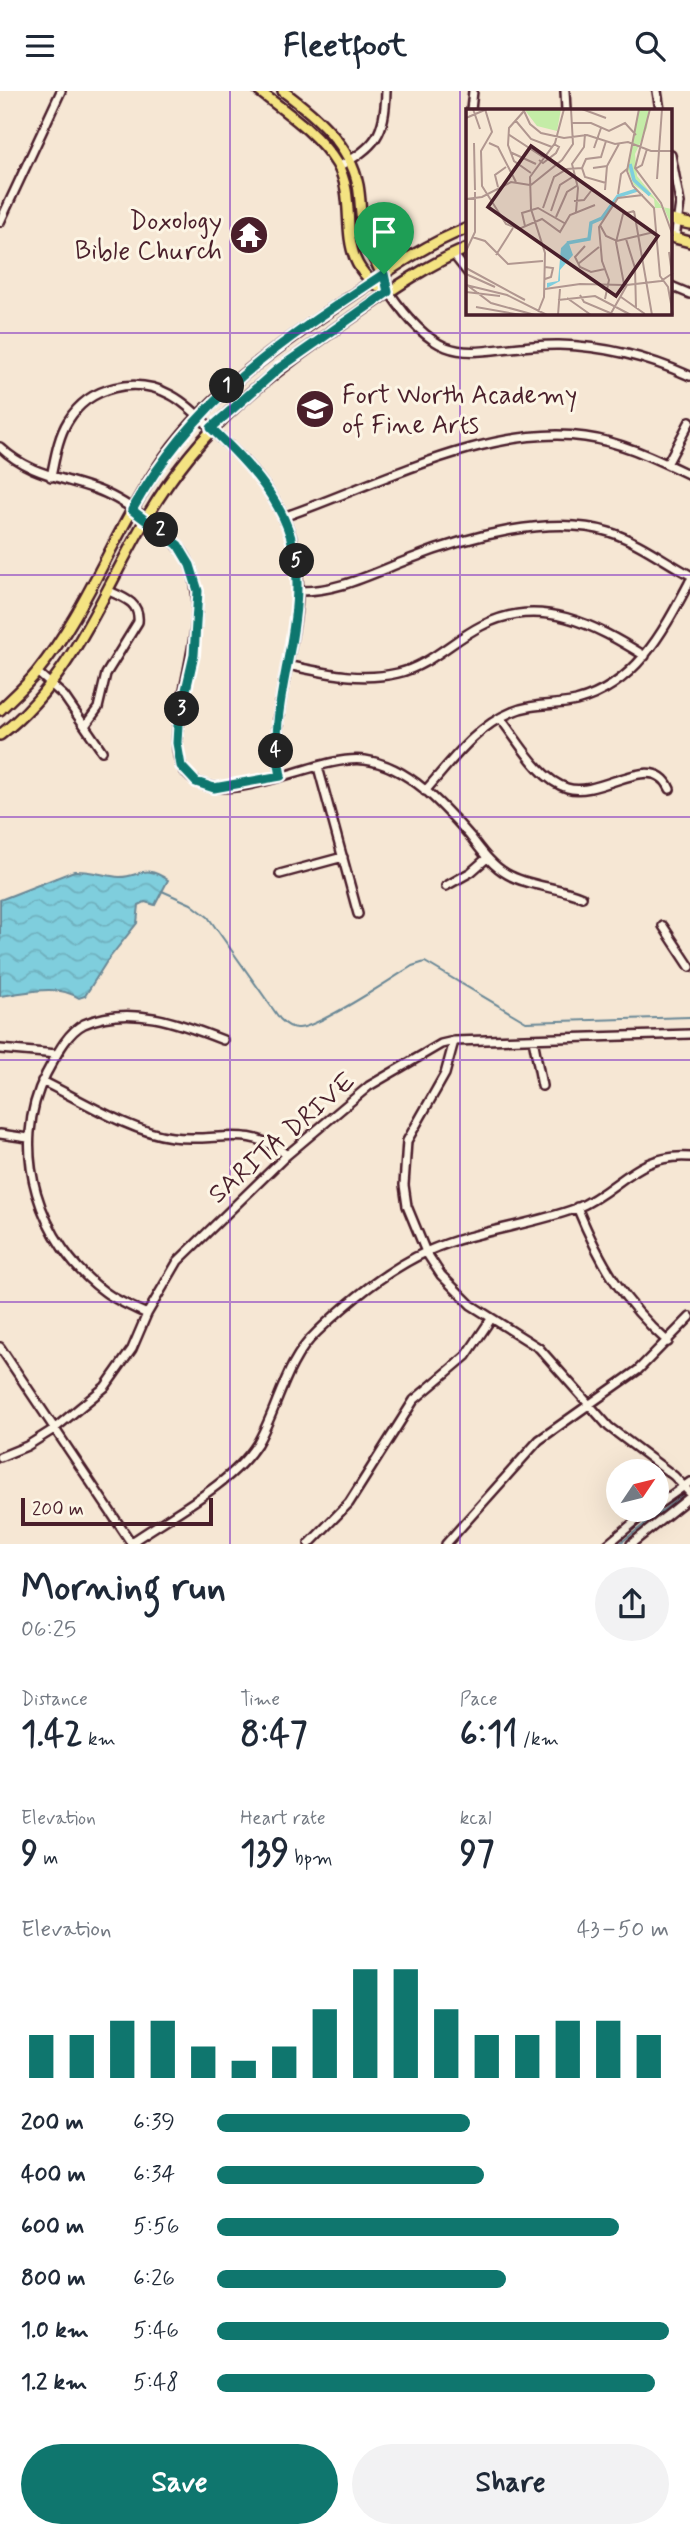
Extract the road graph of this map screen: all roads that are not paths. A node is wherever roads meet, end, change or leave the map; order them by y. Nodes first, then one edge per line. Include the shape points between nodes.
1 (61, 91) edge
2 (258, 91) edge
3 (283, 91) edge
4 (386, 91) edge
5 (473, 91) edge
6 (565, 91) edge
7 (657, 91) edge
8 (471, 109) edge
9 (566, 109) edge
10 (660, 109) edge
11 (672, 159) edge
12 (350, 160) junction
13 (338, 166) junction
14 (675, 221) edge
15 (0, 222) edge
16 (690, 224) edge
17 (466, 229) edge
18 (673, 238) edge
19 (690, 242) edge
20 (466, 248) edge
21 (453, 254) junction
22 (466, 270) edge
23 (384, 274) junction
24 (370, 283) junction
25 (672, 286) edge
26 (388, 292) junction
27 (690, 294) edge
28 (690, 376) edge
29 (198, 416) junction
30 (690, 421) edge
31 (211, 428) junction
32 (0, 447) edge
33 (667, 464) junction
34 (690, 475) edge
35 (51, 477) junction
36 (132, 510) junction
37 (283, 517) junction
38 (146, 519) junction
39 (690, 575) edge
40 (690, 580) edge
41 (109, 591) junction
42 (298, 591) junction
43 (645, 656) junction
44 (287, 665) junction
45 (37, 672) junction
46 (52, 685) junction
47 (0, 711) edge
48 (500, 718) junction
49 (85, 726) junction
50 (0, 735) edge
51 (102, 751) dead end
52 (318, 767) junction
53 (281, 776) junction
54 (670, 789) dead end
55 (425, 791) junction
56 (343, 857) junction
57 (487, 857) junction
58 (280, 874) dead end
59 (446, 886) dead end
60 (582, 897) dead end
61 (358, 914) dead end
62 (663, 926) dead end
63 (690, 967) edge
64 (690, 1034) edge
65 (223, 1039) dead end
66 (533, 1039) junction
67 (454, 1041) junction
68 (0, 1049) edge
69 (57, 1054) junction
70 (42, 1081) junction
71 (542, 1087) dead end
72 (0, 1134) edge
73 (28, 1138) junction
74 (287, 1155) junction
75 (690, 1157) edge
76 (577, 1207) junction
77 (426, 1252) junction
78 (147, 1314) junction
79 (690, 1317) edge
80 (491, 1318) junction
81 (668, 1342) junction
82 (0, 1347) edge
83 (589, 1404) junction
84 (54, 1429) junction
85 (0, 1457) edge
86 (689, 1490) edge
87 (669, 1500) edge
88 (633, 1523) edge
89 (133, 1543) edge
90 (309, 1544) edge
91 (446, 1544) edge
92 (608, 1544) edge
93 (631, 1544) edge

1 - 15 street
2 - 13 main road via 313,135
3 - 12 main road via 340,143
4 - 12 street via 380,133
5 - 8 street
6 - 9 street
7 - 10 street
11 - 14 street via 677,180
12 - 13 street
12 - 23 main road via 364,233
13 - 24 main road via 353,252
14 - 16 main road
14 - 18 street
17 - 23 main road
18 - 19 main road
20 - 21 main road
21 - 22 street
21 - 26 main road
23 - 24 main road
23 - 26 main road
24 - 26 main road
24 - 29 main road via 248,369
25 - 27 street
26 - 28 street via 421,331 452,348 482,353 554,345 595,348 648,359
26 - 31 main road via 278,369
29 - 31 street
29 - 35 street via 156,388 127,385 100,393 67,422
29 - 36 main road via 157,468
30 - 33 street
31 - 37 street via 260,477
31 - 38 main road via 181,463
32 - 35 street via 18,462
33 - 34 street
33 - 37 street via 601,440 540,435 410,466
35 - 36 street via 96,489
36 - 38 street
36 - 45 main road
37 - 42 street via 295,551
38 - 41 main road
38 - 53 street via 178,545 198,591 194,655 177,734 181,766 196,782 214,788
39 - 42 street via 609,532 552,524 414,557 334,589
40 - 43 street
41 - 46 main road
41 - 49 street via 135,606 138,622 106,674 98,708
42 - 44 street
43 - 44 street via 587,622 558,614 534,614 494,620 401,673 346,677
43 - 48 street via 624,679 598,693 524,708
44 - 53 street via 275,733
45 - 46 street
45 - 47 main road
46 - 49 street
46 - 50 main road
48 - 54 street via 544,774 568,789 594,789 641,772 663,777
48 - 55 street via 468,742
49 - 51 street
52 - 53 street
52 - 55 street via 363,759 398,771
52 - 56 street
55 - 57 street
56 - 58 street
56 - 61 street
57 - 59 street
57 - 60 street via 508,874
62 - 63 street
64 - 66 street, SARITA DRIVE
65 - 69 street via 163,1018 108,1019 82,1025
66 - 67 street, SARITA DRIVE
66 - 71 street
67 - 74 street, SARITA DRIVE via 369,1086
67 - 77 street via 445,1074 407,1141 407,1206
68 - 69 street
69 - 70 street
70 - 73 street
70 - 74 street via 151,1131 172,1137 258,1137
72 - 73 street
73 - 78 street via 42,1211 61,1246 104,1292
74 - 78 street, SARITA DRIVE via 184,1254
75 - 76 street via 660,1157
76 - 77 street
76 - 81 street via 610,1277 640,1317
77 - 80 street via 455,1290
77 - 89 street via 372,1287 316,1333 287,1373 256,1445 234,1471
78 - 84 street, SARITA DRIVE via 120,1369 89,1403
79 - 81 street
80 - 83 street via 539,1348
80 - 90 street via 466,1356 414,1400 349,1503
81 - 83 street via 638,1370
82 - 84 street
83 - 86 street via 609,1427
83 - 91 street via 540,1440
84 - 85 street, SARITA DRIVE
84 - 89 street
86 - 87 street
86 - 93 street
88 - 92 street

